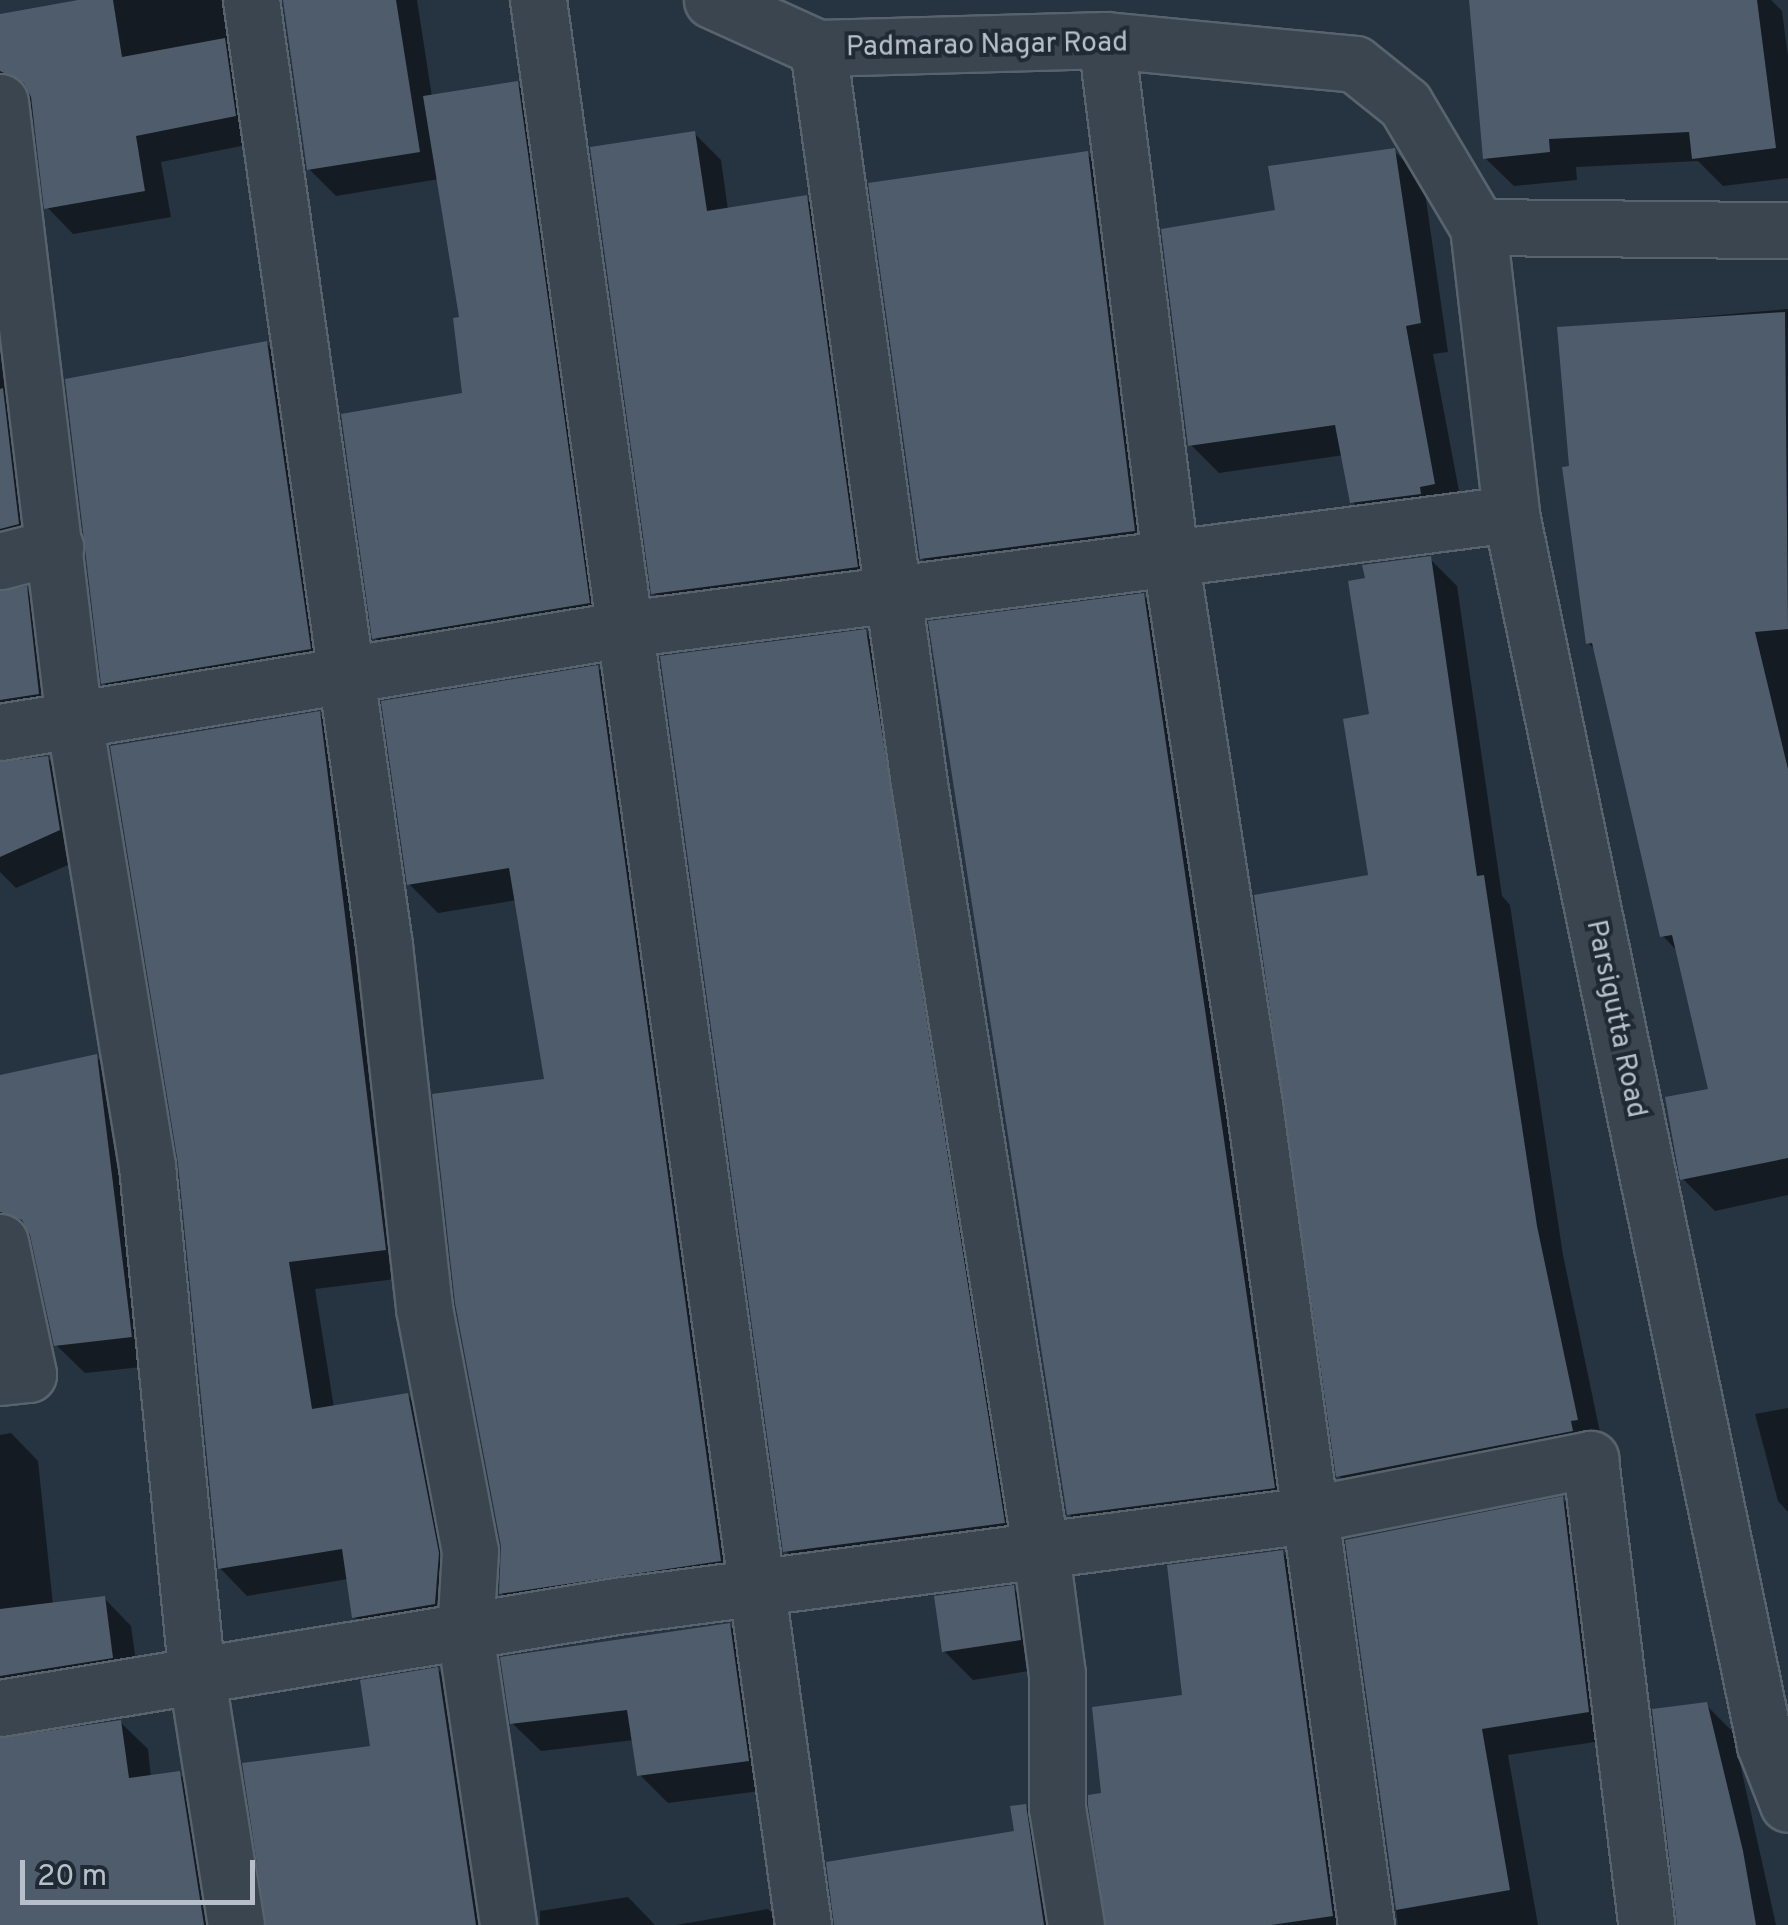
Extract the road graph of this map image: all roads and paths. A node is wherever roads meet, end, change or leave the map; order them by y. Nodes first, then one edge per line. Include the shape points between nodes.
1 (251, 0) edge
2 (538, 0) edge
3 (712, 0) edge
4 (1106, 40) junction
5 (818, 48) junction
6 (0, 102) edge
7 (1478, 226) junction
8 (1788, 230) edge
9 (1511, 514) junction
10 (55, 547) junction
11 (1170, 557) junction
12 (0, 561) edge
13 (893, 593) junction
14 (625, 630) junction
15 (346, 678) junction
16 (74, 720) junction
17 (0, 732) edge
18 (0, 1242) edge
19 (0, 1377) edge
20 (1308, 1515) junction
21 (1040, 1553) junction
22 (752, 1588) junction
23 (465, 1634) junction
24 (197, 1680) junction
25 (0, 1708) edge
26 (1776, 1743) edge
27 (1788, 1804) edge
28 (236, 1925) edge
29 (508, 1925) edge
30 (803, 1925) edge
31 (1076, 1925) edge
32 (1366, 1925) edge
33 (1646, 1925) edge

1 - 15 street
2 - 14 street
3 - 5 street, Padmarao Nagar Road
4 - 5 street, Padmarao Nagar Road
4 - 7 street, Padmarao Nagar Road via 1355,64 1405,104
4 - 11 street
5 - 13 street
6 - 10 street
7 - 8 street
7 - 9 street, Parsigutta Road
9 - 11 street
9 - 26 street, Parsigutta Road
10 - 12 street
10 - 16 street
11 - 13 street
11 - 20 street via 1254,1104
13 - 14 street
13 - 21 street
14 - 15 street
14 - 22 street
15 - 16 street
15 - 23 street via 424,1308 470,1551
16 - 17 street
16 - 24 street via 147,1166
18 - 19 street via 28,1374
20 - 21 street
20 - 32 street
20 - 33 street via 1590,1459
21 - 22 street
21 - 31 street via 1057,1674 1056,1808
22 - 23 street
22 - 30 street
23 - 24 street
23 - 29 street
24 - 25 street
24 - 28 street
26 - 27 street, Parsigutta Road

